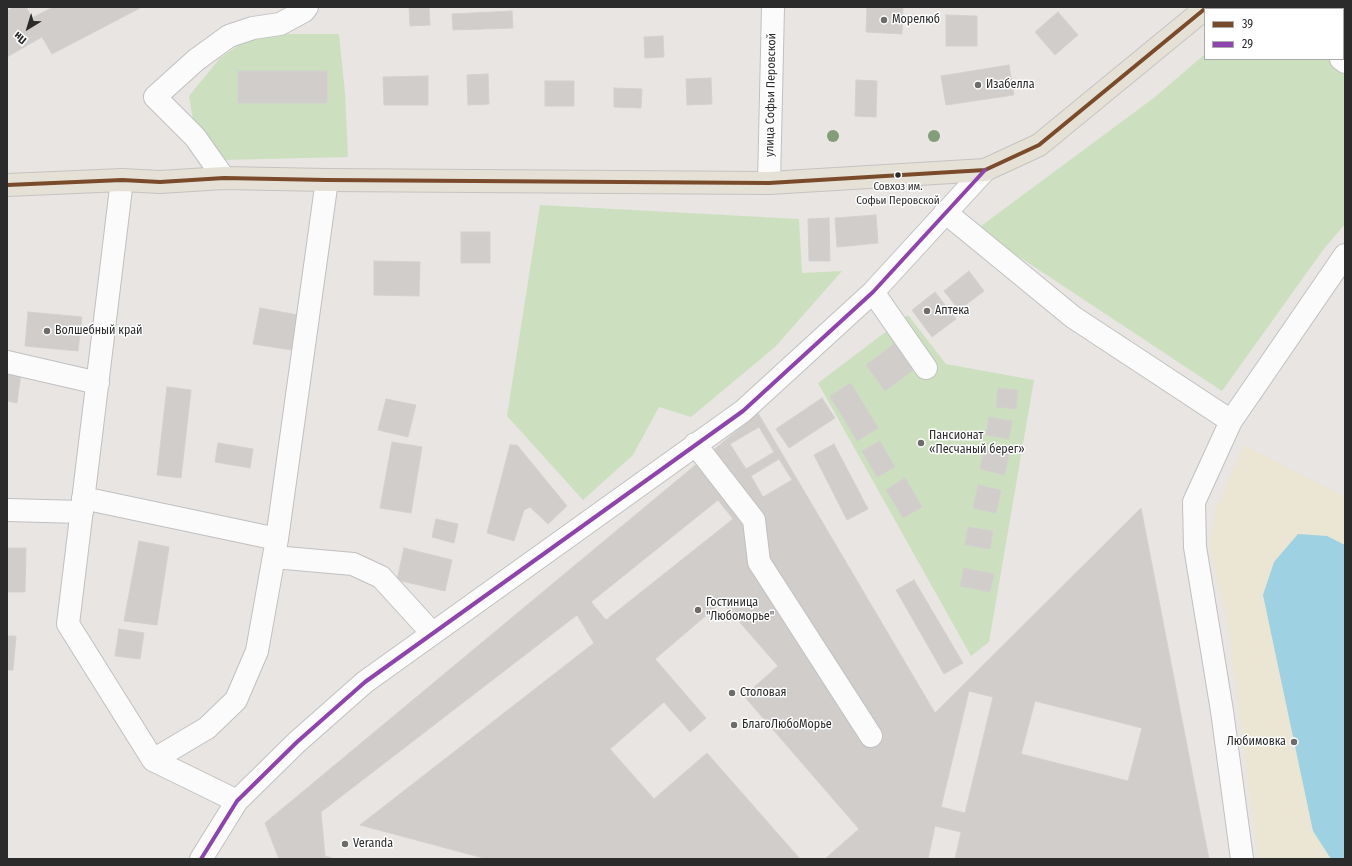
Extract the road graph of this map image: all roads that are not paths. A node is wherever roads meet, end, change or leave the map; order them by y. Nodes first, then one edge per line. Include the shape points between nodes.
1 (308, 7) edge
2 (773, 7) edge
3 (1204, 9) edge
4 (985, 170) junction
5 (224, 178) junction
6 (122, 180) junction
7 (327, 180) junction
8 (769, 183) junction
9 (7, 184) edge
10 (945, 212) junction
11 (1345, 255) edge
12 (873, 292) junction
13 (7, 362) edge
14 (926, 368) dead end
15 (98, 383) junction
16 (1231, 421) junction
17 (695, 444) junction
18 (83, 505) junction
19 (7, 510) edge
20 (275, 548) junction
21 (432, 633) junction
22 (871, 736) dead end
23 (153, 760) junction
24 (237, 801) junction
25 (206, 851) edge
26 (1242, 859) edge

1 - 5 street via 280,24 253,28 229,36 196,60 155,97 195,137
2 - 8 street, улица Софьи Перовской
3 - 4 main road via 1039,145
4 - 8 main road
4 - 10 street
5 - 6 main road via 160,182
5 - 7 main road
6 - 9 main road
6 - 15 street
7 - 8 main road
7 - 20 street
10 - 12 street
10 - 16 street via 1073,317
11 - 16 street
12 - 14 street
12 - 17 street via 743,411
13 - 15 street
15 - 18 street
16 - 26 street via 1194,502 1194,547 1222,711
17 - 21 street
17 - 22 street via 754,520 758,562
18 - 19 street
18 - 20 street
18 - 23 street via 68,624
20 - 21 street via 353,564 381,576
20 - 23 street via 257,651 236,700 207,728
21 - 24 street via 364,682 297,742
23 - 24 street
24 - 25 street

